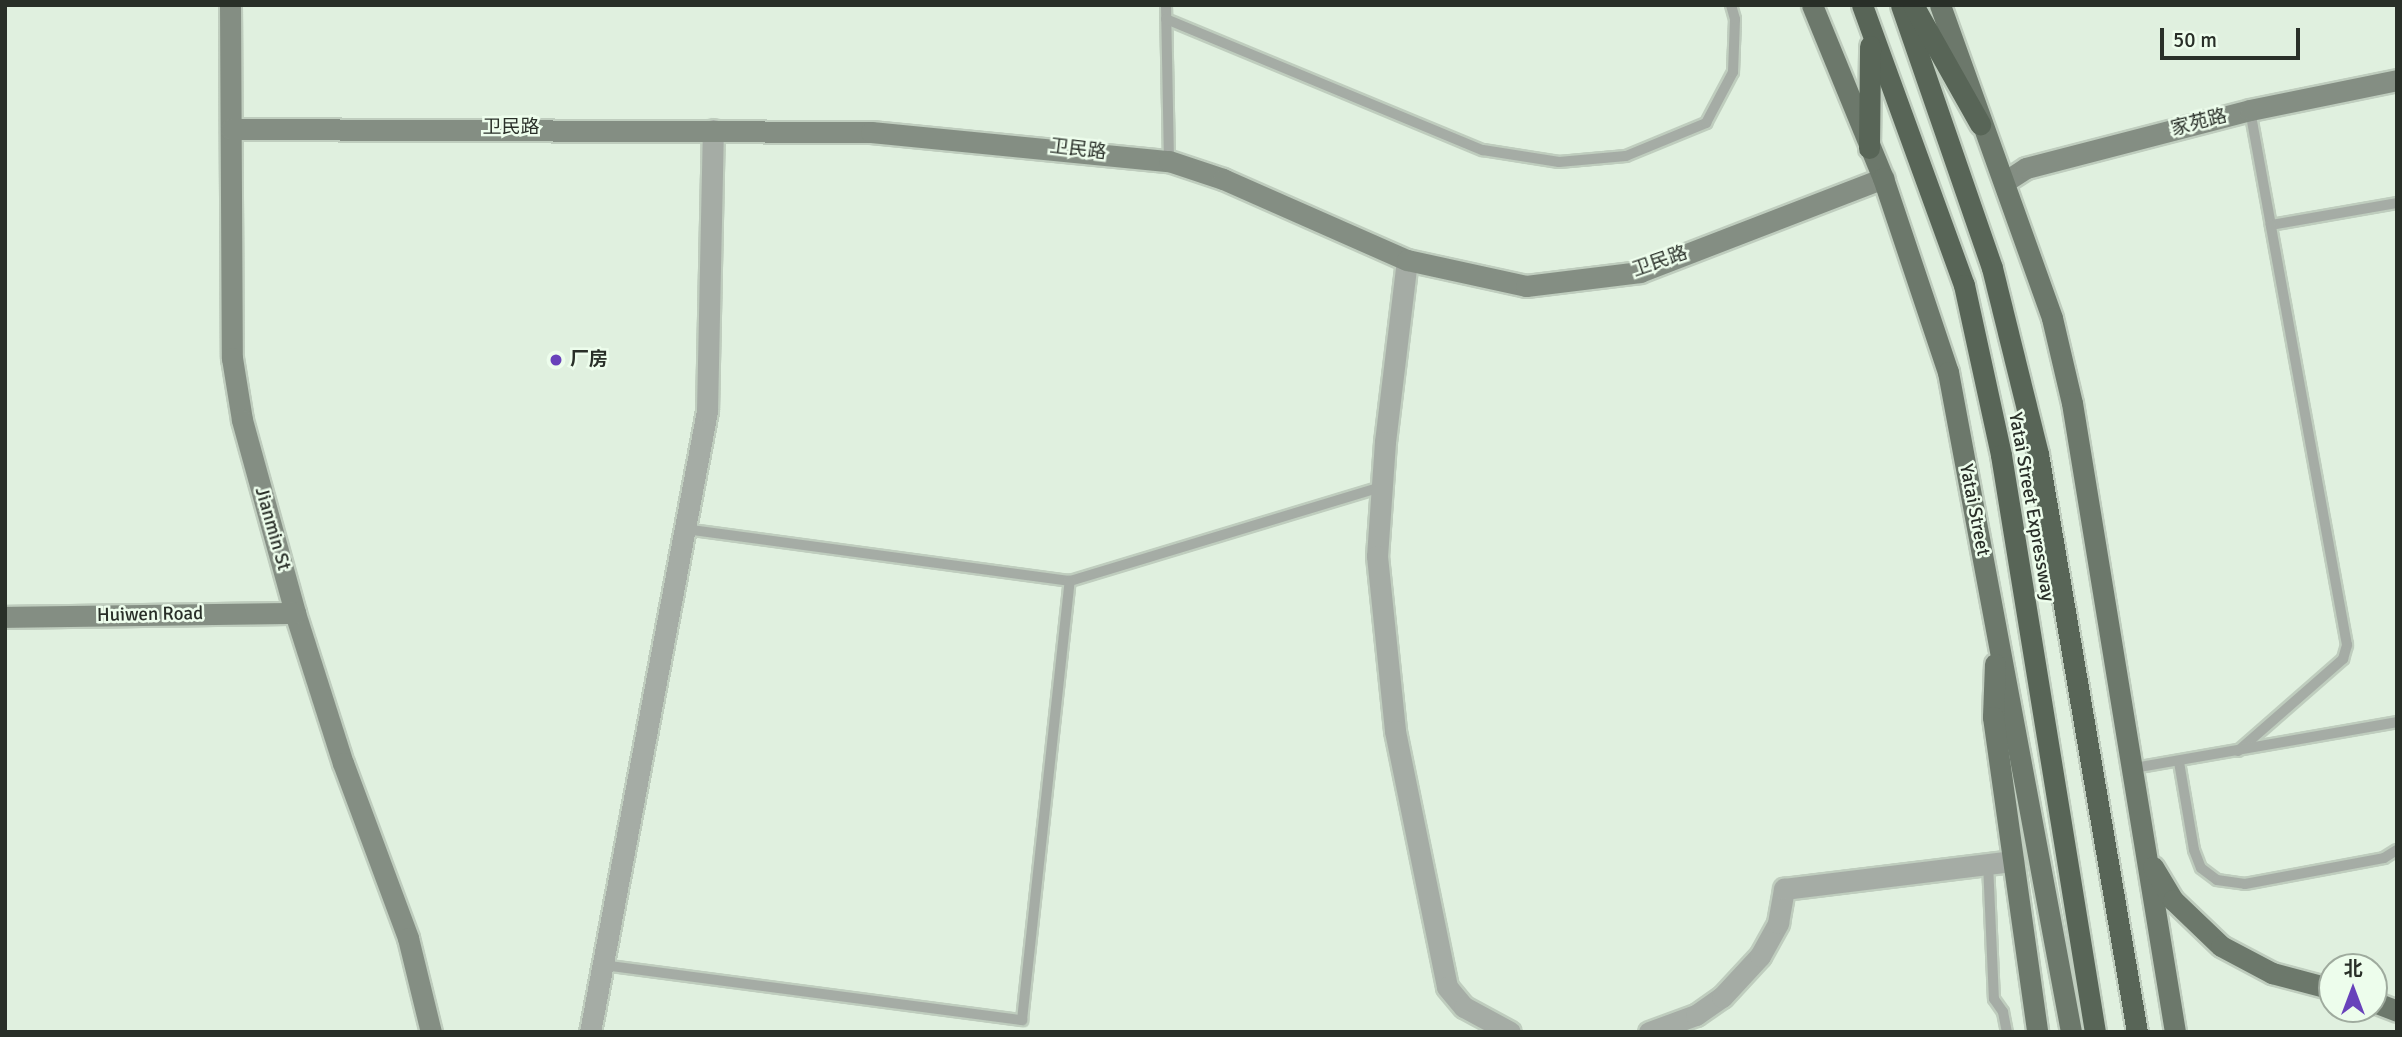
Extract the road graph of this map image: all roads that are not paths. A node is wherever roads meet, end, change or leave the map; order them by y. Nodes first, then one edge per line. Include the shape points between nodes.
1 (230, 5) edge
2 (1166, 5) edge
3 (1731, 5) edge
4 (1812, 5) edge
5 (1862, 5) edge
6 (1901, 5) edge
7 (1913, 5) edge
8 (1940, 5) edge
9 (1166, 19) junction
10 (1870, 26) junction
11 (2397, 80) edge
12 (2250, 110) junction
13 (1980, 124) junction
14 (231, 129) junction
15 (713, 130) junction
16 (1869, 148) junction
17 (1169, 161) junction
18 (1883, 178) junction
19 (2006, 181) junction
20 (2397, 204) edge
21 (2271, 225) junction
22 (1407, 260) junction
23 (1382, 487) junction
24 (685, 529) junction
25 (1070, 580) junction
26 (295, 612) junction
27 (5, 617) edge
28 (1996, 627) junction
29 (2397, 722) edge
30 (2238, 751) junction
31 (2179, 762) junction
32 (2133, 768) junction
33 (2397, 850) edge
34 (2147, 858) junction
35 (2013, 862) junction
36 (1987, 863) junction
37 (603, 965) junction
38 (2318, 985) edge
39 (431, 1032) edge
40 (590, 1032) edge
41 (1510, 1032) edge
42 (1649, 1032) edge
43 (2007, 1032) edge
44 (2037, 1032) edge
45 (2071, 1032) edge
46 (2095, 1032) edge
47 (2137, 1032) edge
48 (2175, 1032) edge

1 - 14 street, Jianmin St
2 - 9 lane
3 - 9 lane via 1735,19 1733,72 1706,123 1626,156 1559,162 1483,150
4 - 16 main road, Yatai Street
5 - 10 highway, Yatai Street Expressway
6 - 47 highway, Yatai Street Expressway via 1992,268 2038,454
7 - 13 highway
8 - 13 main road
9 - 17 lane
10 - 16 highway
10 - 46 highway, Yatai Street Expressway via 1964,285 2001,455
11 - 12 street, 家苑路
12 - 19 street, 家苑路 via 2026,168
12 - 21 lane
13 - 19 main road
14 - 15 street, 卫民路
14 - 26 street, Jianmin St via 232,358 242,420
15 - 17 street, 卫民路 via 871,132
15 - 24 street via 707,411
16 - 18 main road, Yatai Street
17 - 22 street, 卫民路 via 1223,179
18 - 22 street, 卫民路 via 1640,272 1526,286
18 - 28 main road, Yatai Street via 1948,372
19 - 32 main road via 2052,318 2073,403
20 - 21 lane
21 - 30 lane via 2347,645 2343,659
22 - 23 street
23 - 25 lane
23 - 41 street via 1377,556 1395,732 1447,988 1464,1007
24 - 25 lane
24 - 37 street
25 - 37 lane via 1022,1020
26 - 27 street, Huiwen Road
26 - 39 street, Jianmin St via 343,764 408,938
28 - 35 main road via 1993,717
28 - 45 main road, Yatai Street
29 - 30 lane
30 - 31 lane
31 - 32 lane
31 - 33 lane via 2194,850 2201,868 2217,880 2245,884 2384,858
32 - 34 main road
34 - 38 main road via 2173,900 2221,946 2272,972
34 - 48 main road
35 - 36 street
35 - 44 main road
36 - 42 street via 1784,889 1778,923 1753,965 1696,1016
36 - 43 lane via 1994,999 2003,1012
37 - 40 street

